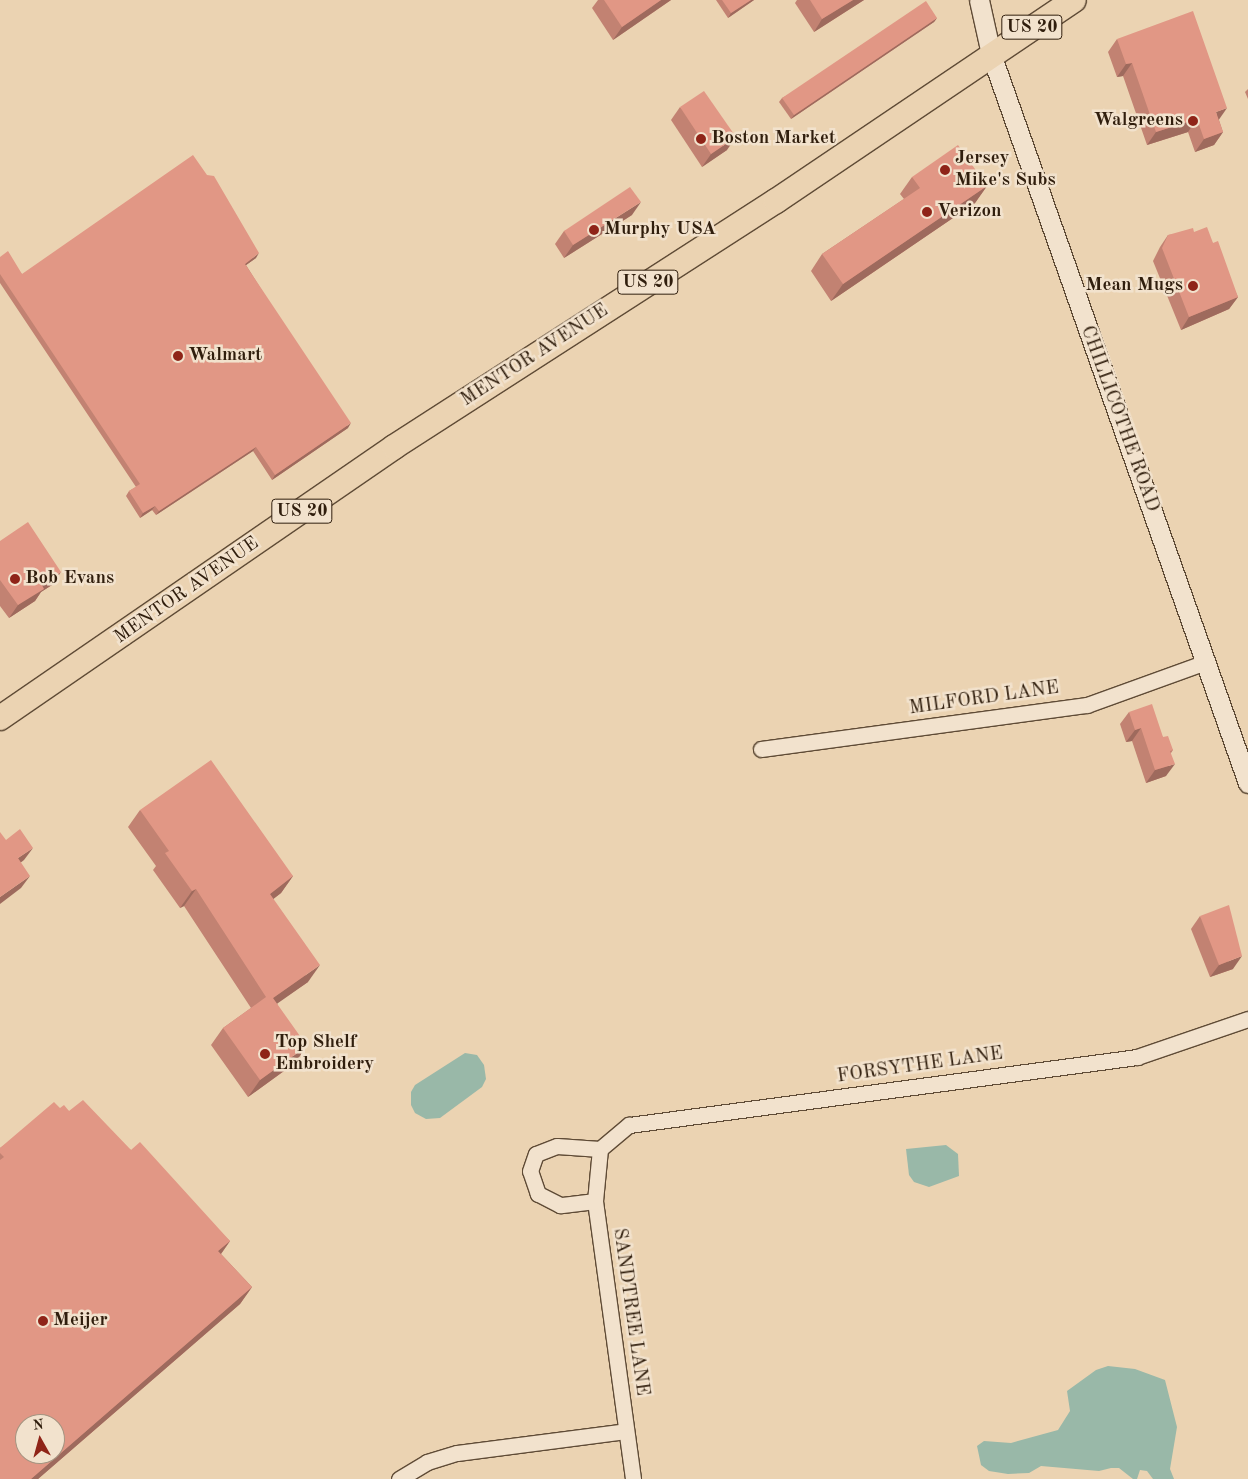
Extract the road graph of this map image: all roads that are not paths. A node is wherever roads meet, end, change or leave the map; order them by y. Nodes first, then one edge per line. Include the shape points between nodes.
1 (979, 0) edge
2 (1074, 0) edge
3 (991, 54) junction
4 (1206, 662) junction
5 (0, 718) edge
6 (760, 749) dead end
7 (1248, 783) edge
8 (1248, 1019) edge
9 (600, 1149) junction
10 (595, 1201) junction
11 (626, 1431) junction
12 (399, 1479) edge
13 (633, 1479) edge

1 - 3 street, CHILLICOTHE ROAD
2 - 3 main road, MENTOR AVENUE / US 20
3 - 4 street, CHILLICOTHE ROAD
3 - 5 main road, MENTOR AVENUE / US 20 via 776,200 394,447
4 - 6 street, MILFORD LANE via 1087,705
4 - 7 street, CHILLICOTHE ROAD
8 - 9 street, FORSYTHE LANE via 1136,1057 629,1125
9 - 10 street, SANDTREE LANE
9 - 10 street via 556,1146 536,1154 530,1171 538,1194 560,1205
10 - 11 street, SANDTREE LANE
11 - 12 street via 457,1453 427,1462
11 - 13 street, SANDTREE LANE

